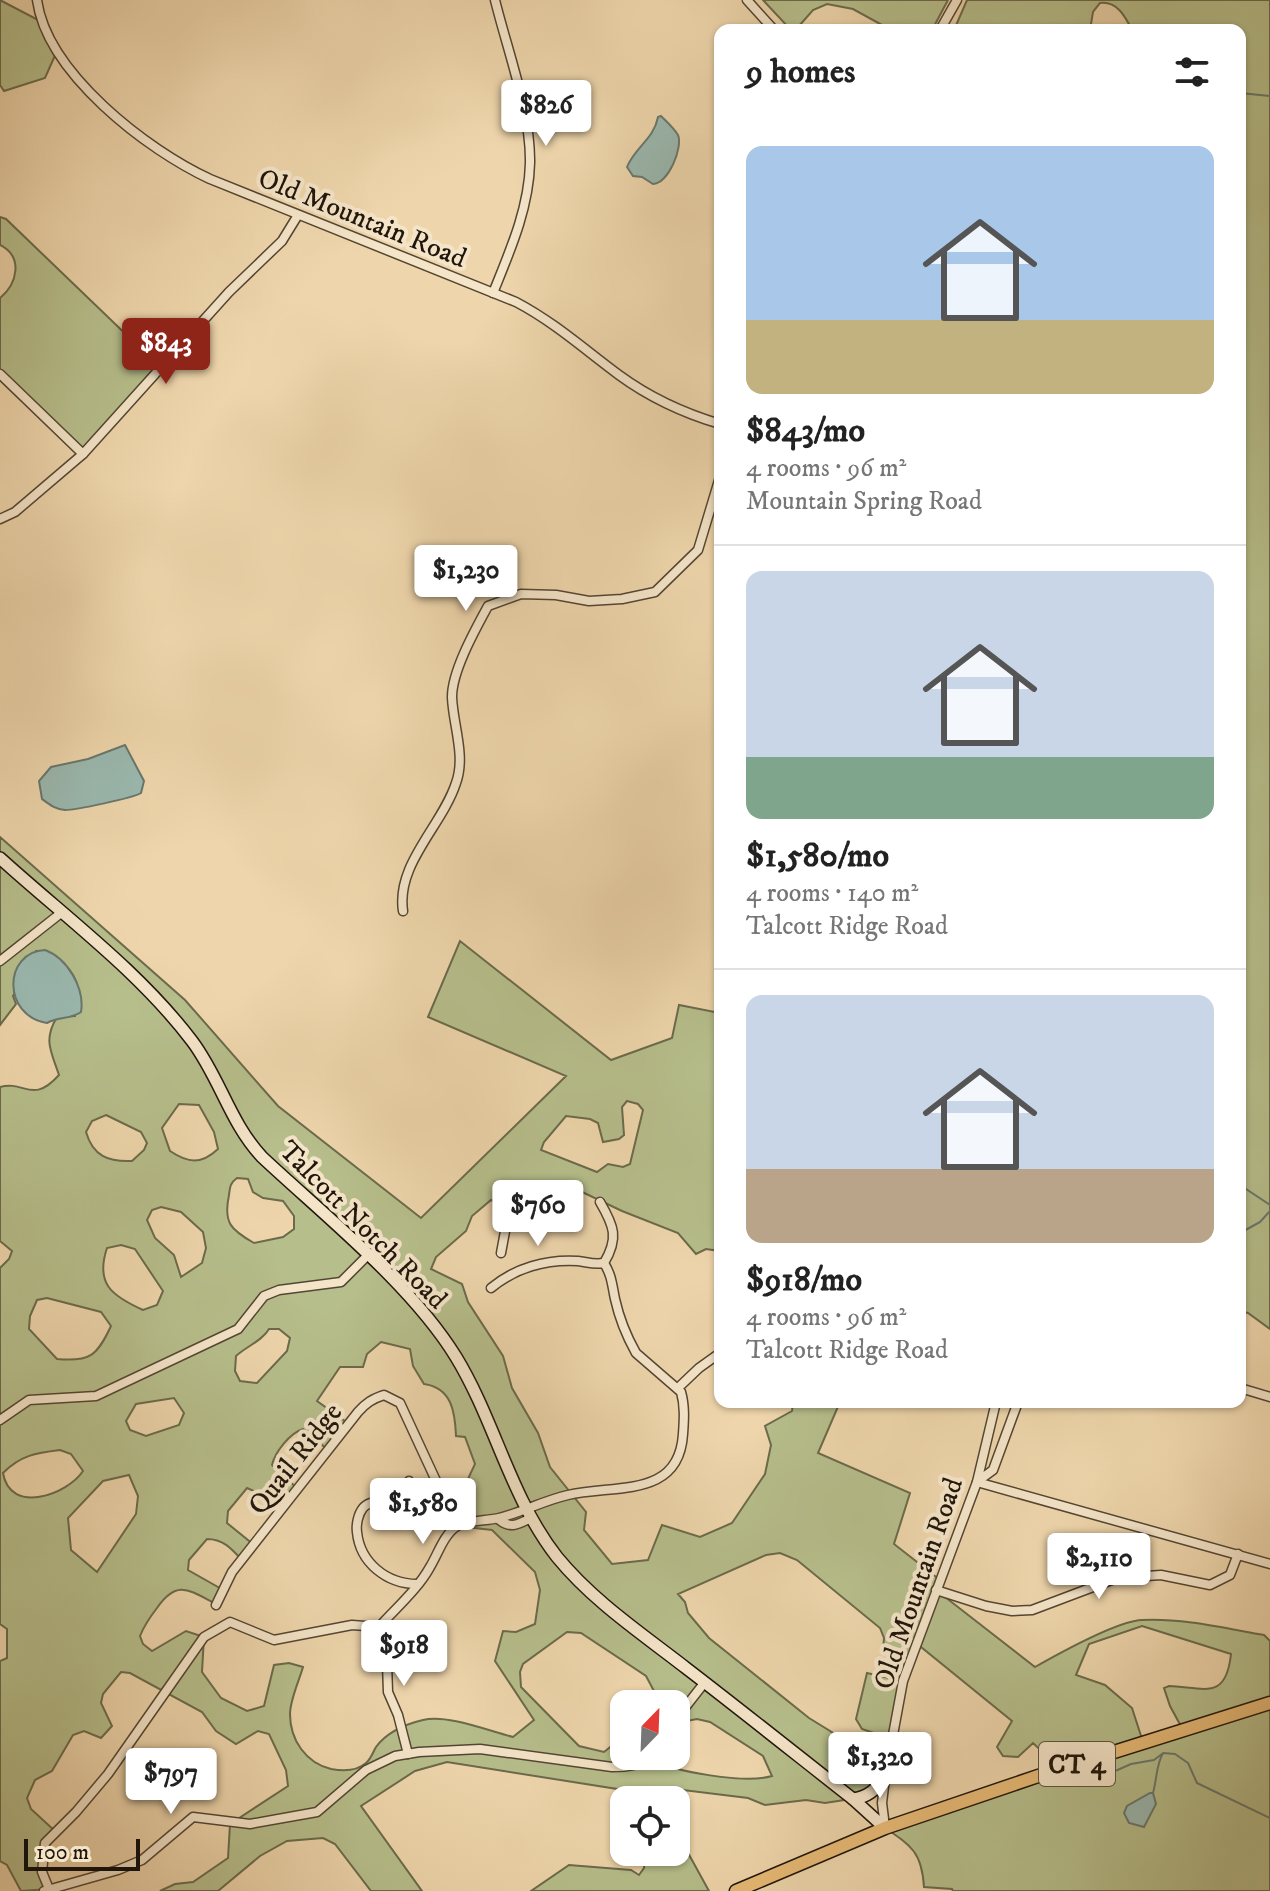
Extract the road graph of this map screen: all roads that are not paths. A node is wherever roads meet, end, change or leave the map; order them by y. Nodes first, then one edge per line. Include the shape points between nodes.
1 (37, 0) edge
2 (495, 0) edge
3 (747, 0) edge
4 (957, 0) edge
5 (769, 24) edge
6 (943, 24) edge
7 (298, 215) junction
8 (493, 293) junction
9 (0, 374) edge
10 (714, 422) edge
11 (83, 454) junction
12 (714, 497) edge
13 (0, 519) edge
14 (0, 858) edge
15 (403, 911) dead end
16 (61, 913) junction
17 (0, 961) edge
18 (600, 1202) dead end
19 (506, 1226) dead end
20 (501, 1253) dead end
21 (367, 1256) junction
22 (604, 1263) junction
23 (491, 1288) dead end
24 (714, 1357) edge
25 (679, 1387) junction
26 (1246, 1390) edge
27 (1270, 1397) edge
28 (995, 1408) edge
29 (1016, 1408) edge
30 (0, 1420) edge
31 (409, 1481) dead end
32 (977, 1482) junction
33 (528, 1514) junction
34 (457, 1526) junction
35 (1238, 1554) junction
36 (1270, 1564) edge
37 (396, 1581) junction
38 (417, 1584) junction
39 (936, 1590) junction
40 (406, 1598) junction
41 (216, 1605) dead end
42 (379, 1627) junction
43 (705, 1682) junction
44 (690, 1701) edge
45 (1270, 1703) edge
46 (408, 1754) junction
47 (610, 1767) edge
48 (885, 1778) junction
49 (853, 1799) junction
50 (885, 1828) junction
51 (46, 1890) edge
52 (736, 1891) edge

1 - 7 street, Old Mountain Road via 57,51 126,124 186,167
2 - 8 street via 528,130 530,166 520,221
3 - 5 street
4 - 6 street
7 - 8 street, Old Mountain Road
7 - 11 street via 282,241
8 - 10 street, Old Mountain Road via 550,320 648,394
9 - 11 street
11 - 13 street
12 - 15 street via 698,550 655,592 589,601 521,594 488,606 467,645 452,695 458,780 409,867
14 - 16 street, Talcott Notch Road
16 - 17 street
16 - 21 street, Talcott Notch Road via 171,1014 213,1074 245,1138
18 - 22 street via 615,1233
19 - 20 street
21 - 30 street via 341,1282 264,1296 238,1329 96,1396 29,1400
21 - 33 street, Talcott Notch Road via 419,1307 454,1354
22 - 23 street via 537,1264
22 - 25 street via 632,1346
24 - 25 street
25 - 33 street via 683,1439 673,1469 657,1481 571,1494
26 - 27 street
28 - 32 street, Old Mountain Road
29 - 32 street via 993,1470
31 - 37 street via 397,1496 366,1505 356,1528 365,1559
32 - 35 street
32 - 39 street, Old Mountain Road
33 - 34 street via 515,1526 498,1519
33 - 43 street, Talcott Notch Road via 592,1594
34 - 38 street
34 - 41 street, Quail Ridge via 400,1403 384,1395 367,1401 358,1412 232,1572
35 - 36 street
35 - 39 street via 1230,1575 1210,1585 1161,1575 1117,1578 1032,1610 986,1606
37 - 38 street
37 - 40 street
38 - 40 street
39 - 48 street, Old Mountain Road via 903,1681
40 - 42 street
42 - 46 street via 388,1692
42 - 51 street via 352,1625 274,1640 230,1622 204,1637 108,1774 45,1843
43 - 44 street
43 - 49 street, Talcott Notch Road
45 - 50 main road, CT 4
46 - 47 street via 480,1749
46 - 51 street via 366,1770 317,1812 250,1824 193,1817 142,1860
48 - 49 street via 875,1791
48 - 50 street, Old Mountain Road
49 - 50 street, Talcott Notch Road
50 - 52 main road, CT 4

